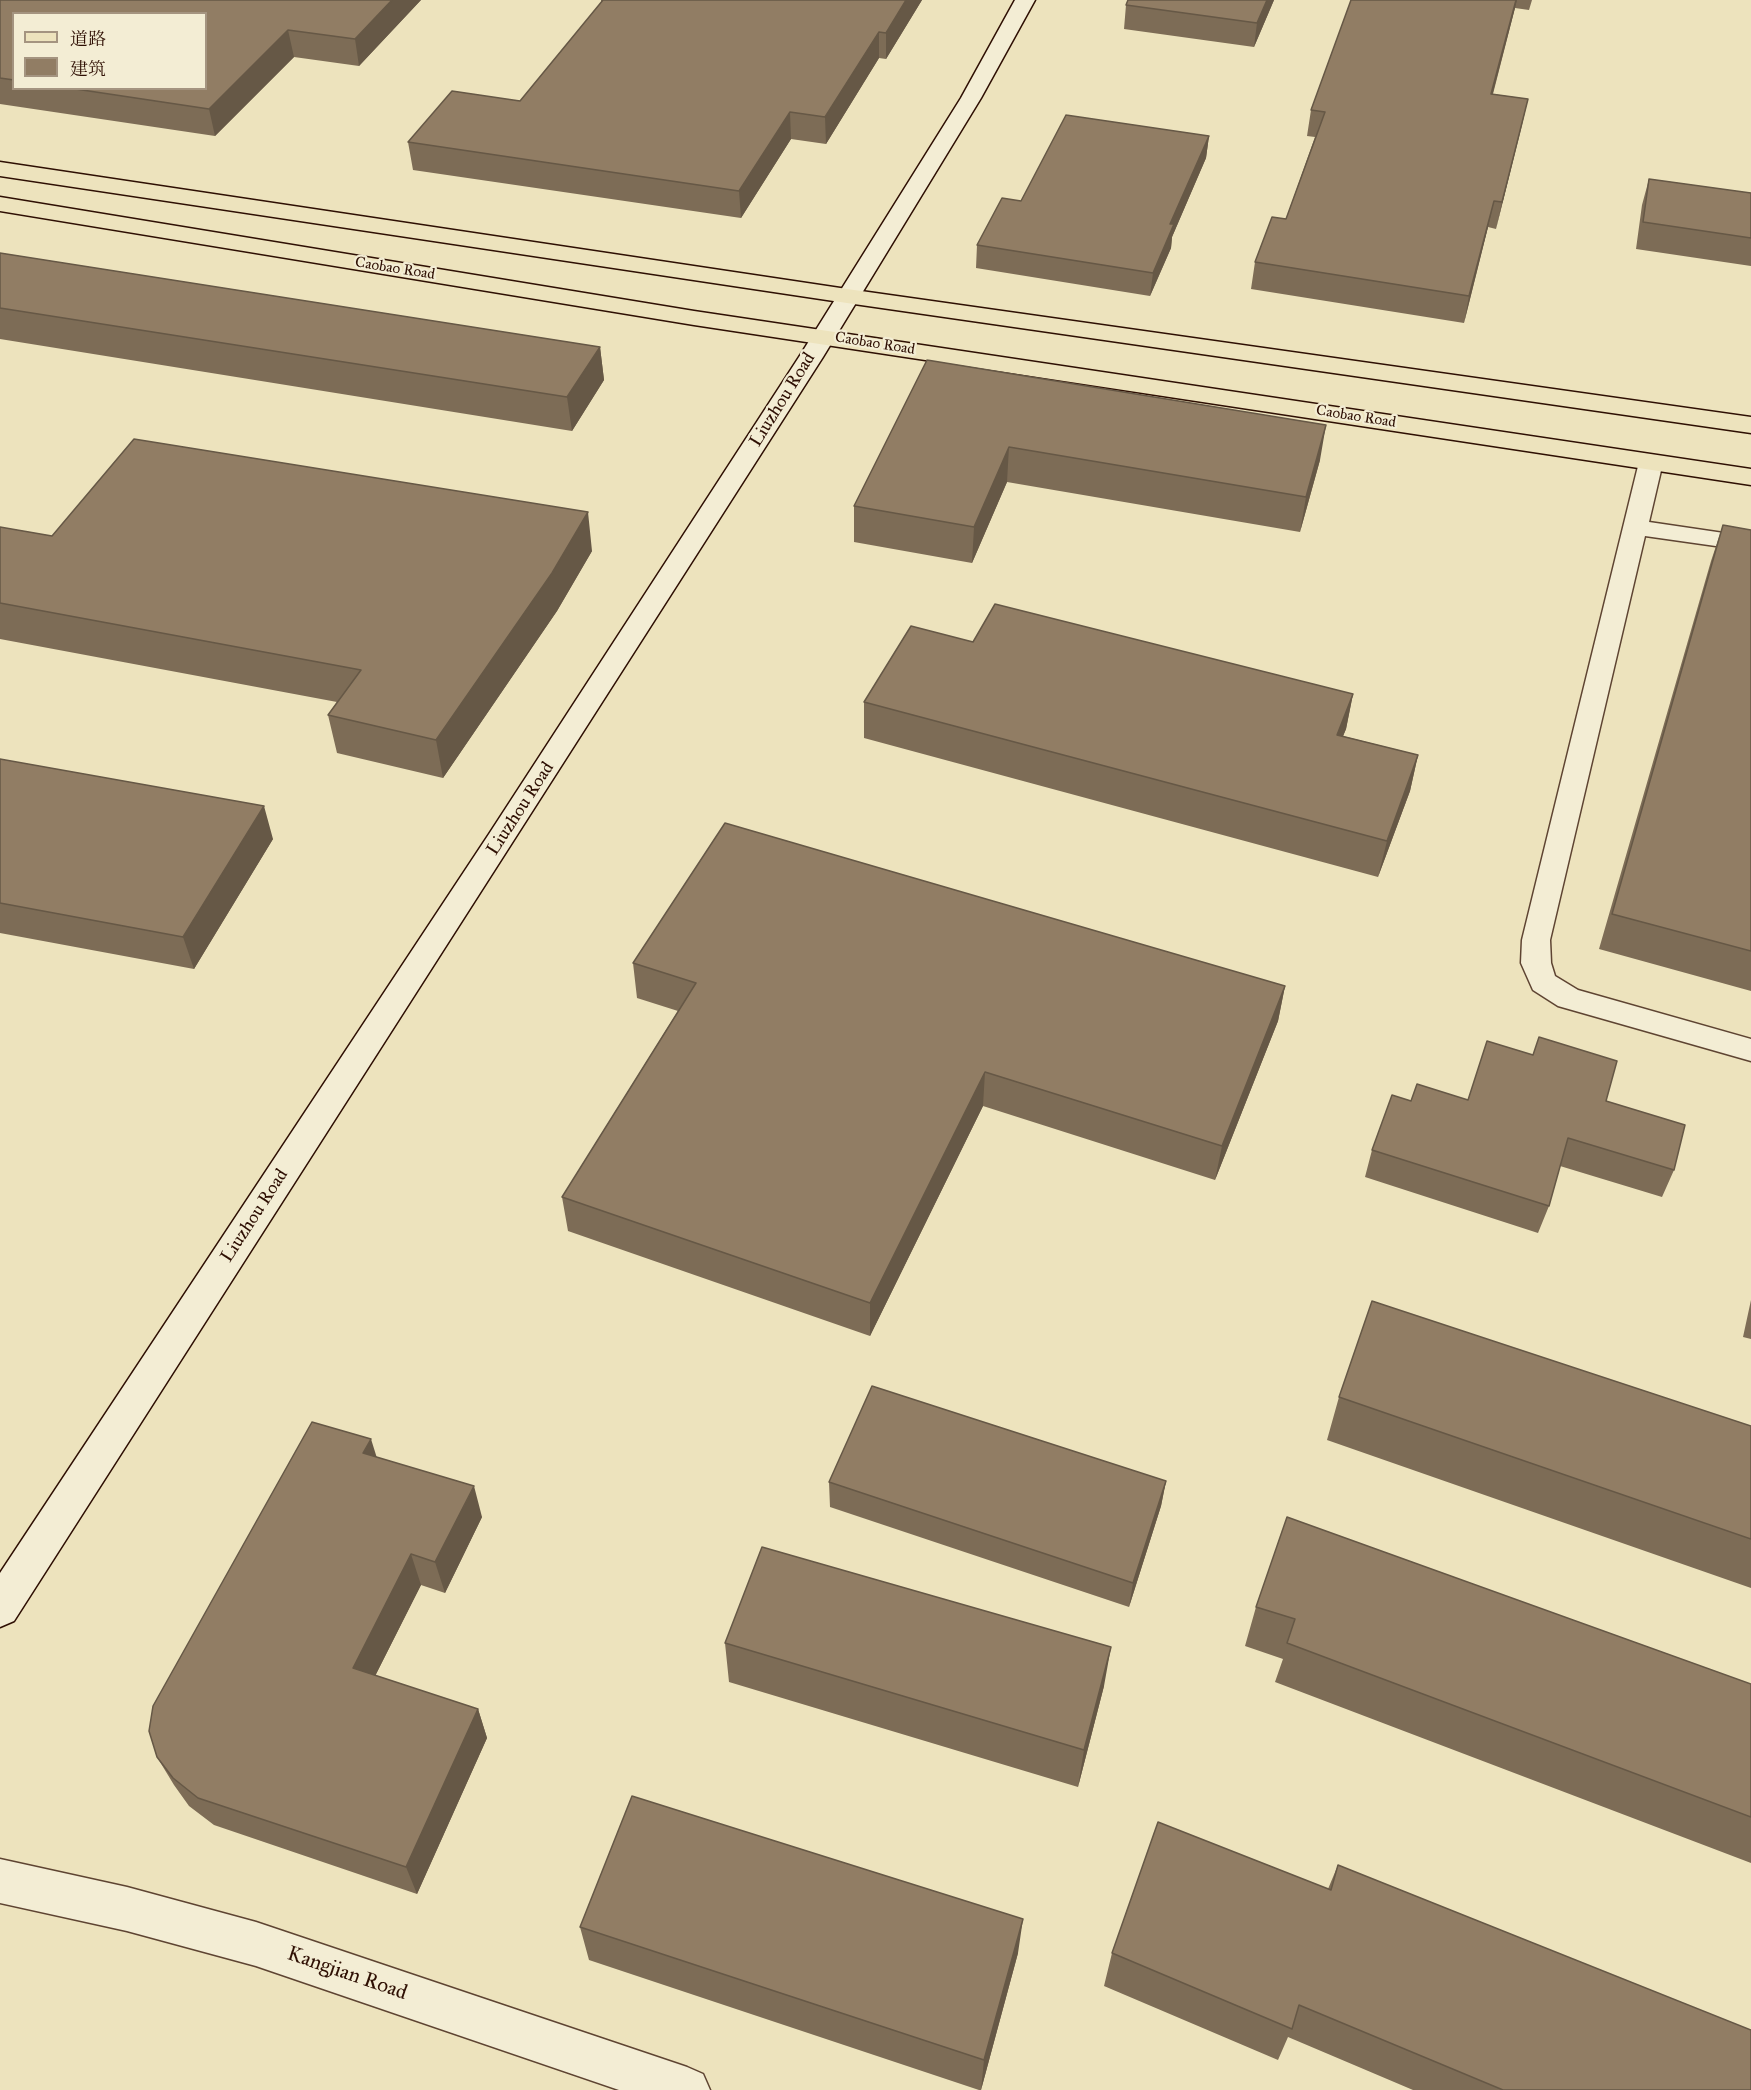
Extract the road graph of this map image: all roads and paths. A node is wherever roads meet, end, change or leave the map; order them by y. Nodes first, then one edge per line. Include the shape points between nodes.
1 (1024, 0) edge
2 (0, 169) edge
3 (0, 204) edge
4 (847, 296) junction
5 (823, 336) junction
6 (1751, 425) edge
7 (1652, 462) junction
8 (1751, 477) edge
9 (1635, 527) junction
10 (1751, 544) edge
11 (1751, 1050) edge
12 (0, 1608) edge
13 (0, 1881) edge
14 (687, 2090) edge

1 - 4 street, Liuzhou Road via 971,98
2 - 4 main road
3 - 5 main road, Caobao Road
4 - 5 street, Liuzhou Road
4 - 6 main road
5 - 7 main road, Caobao Road
5 - 12 street, Liuzhou Road via 500,841
7 - 8 main road, Caobao Road
7 - 9 lane
9 - 10 lane
9 - 11 lane via 1536,940 1536,963 1543,982 1568,999
13 - 14 street, Kangjian Road via 127,1909 256,1944

